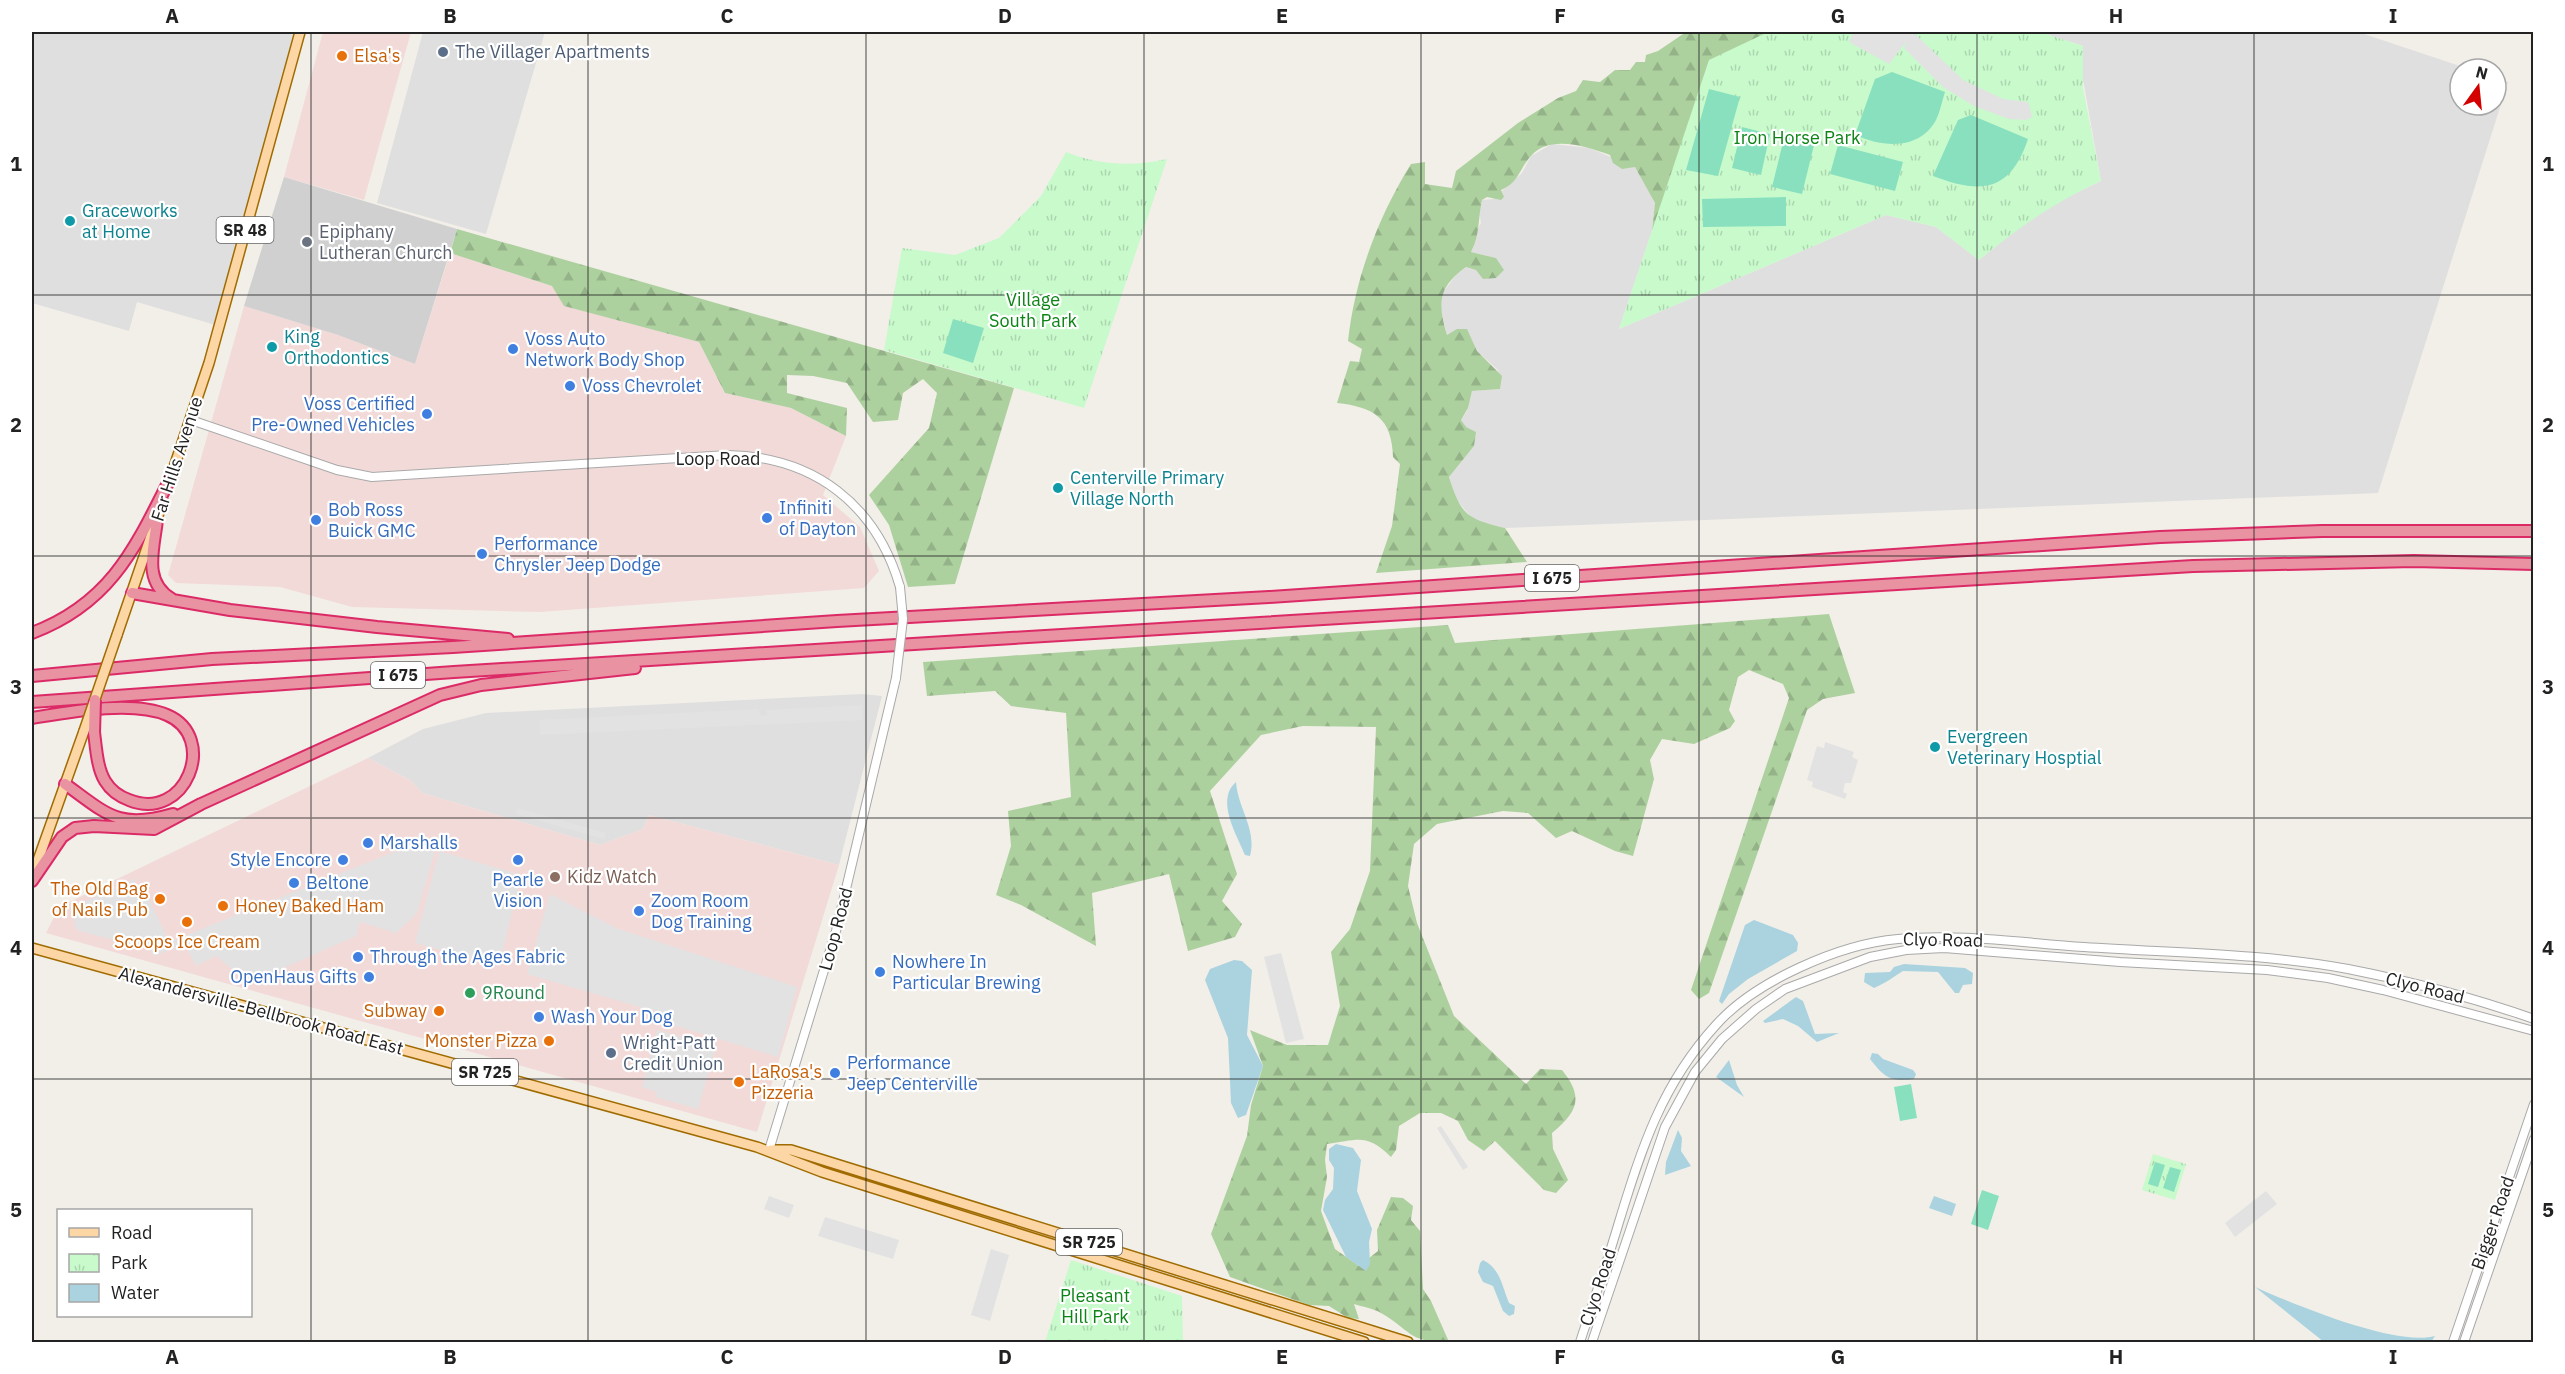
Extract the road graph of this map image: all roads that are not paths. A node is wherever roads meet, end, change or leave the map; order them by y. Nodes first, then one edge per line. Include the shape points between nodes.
1 (300, 32) edge
2 (191, 420) junction
3 (172, 475) junction
4 (157, 520) junction
5 (2534, 531) edge
6 (2534, 564) edge
7 (132, 593) junction
8 (177, 601) junction
9 (32, 633) edge
10 (529, 642) junction
11 (766, 653) junction
12 (32, 676) edge
13 (95, 700) joint
14 (32, 702) edge
15 (32, 718) edge
16 (89, 731) junction
17 (65, 784) junction
18 (193, 808) junction
19 (32, 880) edge
20 (32, 948) edge
21 (2534, 1019) edge
22 (2534, 1031) edge
23 (2534, 1104) edge
24 (2534, 1139) edge
25 (769, 1150) junction
26 (968, 1204) junction
27 (964, 1216) junction
28 (1080, 1239) junction
29 (1076, 1251) junction
30 (1364, 1342) edge
31 (1408, 1342) edge
32 (1580, 1342) edge
33 (1592, 1342) edge
34 (2453, 1342) edge
35 (2464, 1342) edge

1 - 2 main road, Far Hills Avenue / SR 48
2 - 3 main road, Far Hills Avenue / SR 48
2 - 25 street, Loop Road, bridge via 337,470 372,477 728,455 776,460 819,478 856,507 883,544 900,587 903,619 896,678 836,931
3 - 4 main road, Far Hills Avenue / SR 48
3 - 9 highway via 134,550 114,577 89,602
4 - 7 main road, Far Hills Avenue / SR 48
4 - 8 highway via 152,577 160,591
5 - 10 highway, I 675 via 2322,531 2160,537
6 - 11 highway, I 675 via 2403,561 2193,566
7 - 8 highway
7 - 13 main road, Far Hills Avenue / SR 48, bridge
8 - 10 highway
10 - 12 highway, I 675 via 212,658
11 - 14 highway, I 675
11 - 18 highway via 460,689 423,701
13 - 16 highway, bridge
15 - 16 highway via 120,708 146,709 168,716 187,729 193,750 192,772 180,790 162,803 140,805 117,796 104,780
16 - 17 main road
17 - 18 highway via 102,811 128,821
17 - 19 main road
18 - 19 highway via 154,829 75,828 62,837
20 - 25 main road, Alexandersville-Bellbrook Road East / SR 725
21 - 32 street, Clyo Road via 2414,984 2346,969 2260,958 1961,939 1898,939 1824,957 1784,974 1728,1013 1674,1080 1653,1120 1629,1185
22 - 33 street, Clyo Road via 2383,990 2267,970 1944,948 1870,957 1785,989 1722,1040 1695,1072 1665,1126
23 - 34 street, Bigger Road
24 - 35 street, Bigger Road
25 - 26 main road, Alexandersville-Bellbrook Road East / SR 725 via 791,1150
25 - 27 main road, Alexandersville-Bellbrook Road East / SR 725 via 790,1161
26 - 27 main road
26 - 28 main road, Alexandersville-Bellbrook Road East / SR 725
27 - 29 main road, Alexandersville-Bellbrook Road East / SR 725
28 - 29 main road
28 - 31 main road, Alexandersville-Bellbrook Road East / SR 725
29 - 30 main road, Alexandersville-Bellbrook Road East / SR 725

